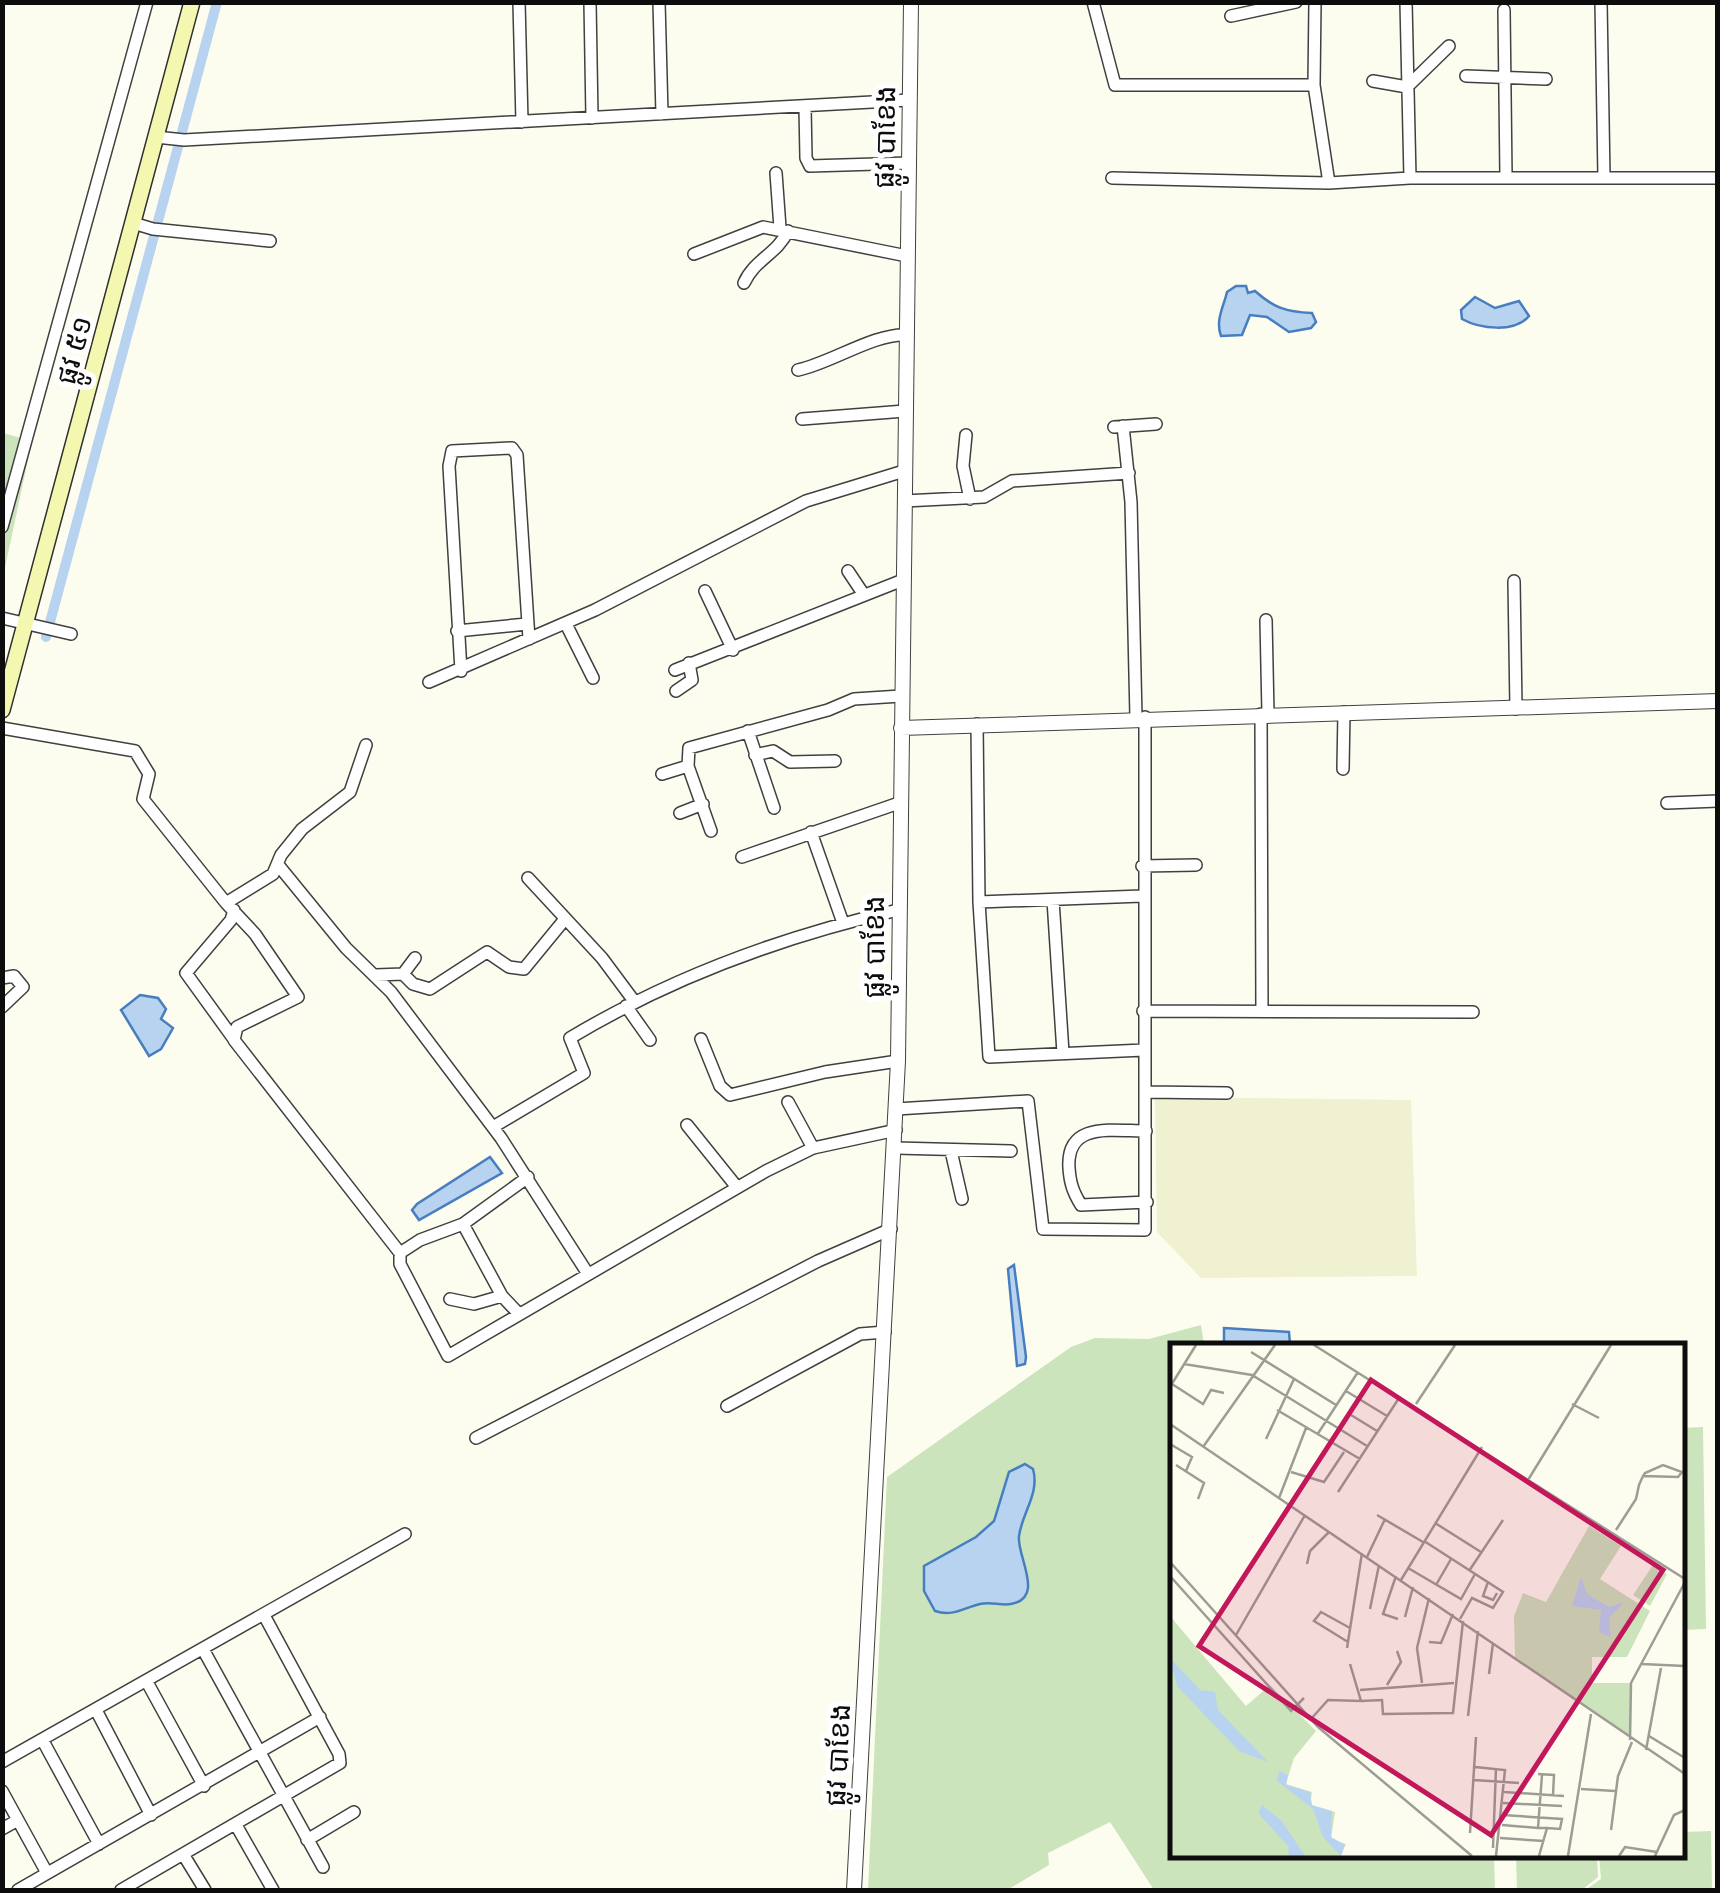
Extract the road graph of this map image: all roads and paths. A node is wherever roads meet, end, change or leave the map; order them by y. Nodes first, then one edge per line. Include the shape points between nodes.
1 (147, 2) edge
2 (192, 2) edge
3 (519, 2) edge
4 (590, 2) edge
5 (660, 2) edge
6 (911, 2) edge
7 (1093, 2) edge
8 (1296, 2) edge
9 (1315, 2) edge
10 (1406, 2) edge
11 (1601, 2) edge
12 (1504, 10) dead end
13 (1231, 16) dead end
14 (1448, 46) dead end
15 (1466, 76) dead end
16 (1506, 77) junction
17 (1546, 78) dead end
18 (1373, 81) dead end
19 (1314, 85) junction
20 (1407, 87) junction
21 (909, 100) junction
22 (806, 106) junction
23 (662, 114) junction
24 (592, 118) junction
25 (522, 122) junction
26 (161, 137) junction
27 (908, 162) junction
28 (776, 173) dead end
29 (1506, 177) junction
30 (1112, 178) dead end
31 (1410, 178) junction
32 (1604, 178) junction
33 (1718, 178) edge
34 (1329, 183) junction
35 (144, 227) junction
36 (784, 230) junction
37 (270, 241) dead end
38 (694, 254) dead end
39 (907, 256) junction
40 (744, 283) dead end
41 (906, 335) junction
42 (798, 370) dead end
43 (905, 411) junction
44 (802, 419) dead end
45 (1156, 424) dead end
46 (966, 436) dead end
47 (904, 471) junction
48 (1129, 473) junction
49 (970, 499) junction
50 (904, 501) junction
51 (2, 527) edge
52 (848, 570) dead end
53 (903, 580) junction
54 (1514, 582) dead end
55 (705, 592) dead end
56 (864, 595) junction
57 (2, 618) edge
58 (1266, 620) dead end
59 (36, 624) junction
60 (526, 624) junction
61 (566, 624) junction
62 (457, 631) junction
63 (71, 634) dead end
64 (529, 640) junction
65 (732, 650) junction
66 (688, 663) junction
67 (674, 670) dead end
68 (461, 671) junction
69 (594, 678) dead end
70 (429, 682) dead end
71 (676, 691) dead end
72 (901, 696) junction
73 (1718, 701) edge
74 (1516, 709) junction
75 (2, 710) edge
76 (1344, 712) junction
77 (1264, 714) junction
78 (1140, 717) junction
79 (978, 724) junction
80 (2, 728) edge
81 (900, 728) junction
82 (748, 731) junction
83 (366, 745) dead end
84 (755, 755) junction
85 (835, 761) dead end
86 (688, 766) junction
87 (1343, 769) dead end
88 (662, 774) dead end
89 (1718, 801) edge
90 (900, 802) junction
91 (1667, 803) dead end
92 (704, 804) junction
93 (774, 808) dead end
94 (680, 813) dead end
95 (711, 831) dead end
96 (811, 832) junction
97 (742, 857) dead end
98 (1196, 865) dead end
99 (279, 866) junction
100 (1142, 866) junction
101 (528, 878) dead end
102 (1142, 896) junction
103 (1052, 900) junction
104 (979, 902) junction
105 (230, 906) junction
106 (898, 910) junction
107 (565, 919) junction
108 (842, 922) junction
109 (415, 958) dead end
110 (404, 974) junction
111 (376, 975) junction
112 (2, 978) edge
113 (630, 1004) junction
114 (2, 1007) edge
115 (1143, 1011) junction
116 (1262, 1012) junction
117 (1473, 1012) dead end
118 (702, 1039) dead end
119 (234, 1040) junction
120 (650, 1040) dead end
121 (1144, 1050) junction
122 (1063, 1053) junction
123 (898, 1062) junction
124 (1146, 1092) junction
125 (1228, 1093) dead end
126 (788, 1102) dead end
127 (896, 1109) junction
128 (686, 1125) dead end
129 (493, 1128) junction
130 (896, 1130) junction
131 (1146, 1131) junction
132 (813, 1148) junction
133 (896, 1148) junction
134 (952, 1150) junction
135 (1011, 1151) dead end
136 (528, 1177) junction
137 (736, 1186) junction
138 (962, 1199) dead end
139 (1148, 1202) junction
140 (463, 1224) junction
141 (891, 1229) junction
142 (400, 1253) junction
143 (588, 1274) junction
144 (502, 1296) junction
145 (450, 1299) dead end
146 (519, 1314) junction
147 (886, 1332) junction
148 (727, 1406) dead end
149 (476, 1438) dead end
150 (405, 1534) dead end
151 (265, 1617) junction
152 (204, 1651) junction
153 (147, 1682) junction
154 (96, 1710) junction
155 (320, 1717) junction
156 (43, 1740) junction
157 (260, 1753) junction
158 (2, 1762) edge
159 (204, 1786) junction
160 (2, 1791) edge
161 (284, 1798) junction
162 (354, 1812) dead end
163 (151, 1815) junction
164 (18, 1820) junction
165 (236, 1825) junction
166 (2, 1830) edge
167 (307, 1840) junction
168 (99, 1844) junction
169 (183, 1854) junction
170 (322, 1868) dead end
171 (47, 1873) junction
172 (128, 1889) edge
173 (18, 1890) edge
174 (205, 1890) edge
175 (274, 1890) edge
176 (854, 1890) edge

1 - 51 street
2 - 26 main road, ផ្លូវ ៥១
3 - 25 street
4 - 24 street
5 - 23 street
6 - 21 street, ផ្លូវ បាខែង
7 - 19 street via 1115,85
8 - 13 street
9 - 19 street
10 - 20 street
11 - 32 street
12 - 16 street
14 - 20 street
15 - 16 street
16 - 17 street
16 - 29 street
18 - 20 street
19 - 34 street
20 - 31 street
21 - 22 street
21 - 27 street, ផ្លូវ បាខែង
22 - 23 street
22 - 27 street via 810,166
23 - 24 street
24 - 25 street
25 - 26 street
26 - 35 main road, ផ្លូវ ៥១
27 - 39 street, ផ្លូវ បាខែង
28 - 36 street
29 - 31 street
29 - 32 street
30 - 34 street
31 - 34 street
32 - 33 street
35 - 37 street
35 - 59 main road, ផ្លូវ ៥១
36 - 38 street via 757,227
36 - 39 street
36 - 40 street via 778,249 752,266
39 - 41 street, ផ្លូវ បាខែង
41 - 42 street
41 - 43 street, ផ្លូវ បាខែង
43 - 44 street
43 - 47 street, ផ្លូវ បាខែង
45 - 48 street via 1119,426
46 - 49 street
47 - 50 street, ផ្លូវ បាខែង
47 - 61 street via 806,501
48 - 49 street via 1012,480
48 - 78 street
49 - 50 street
50 - 53 street, ផ្លូវ បាខែង
52 - 56 street
53 - 56 street
53 - 72 street, ផ្លូវ បាខែង
54 - 74 street
55 - 65 street
56 - 65 street
57 - 59 street
58 - 77 street
59 - 63 street
59 - 75 main road, ផ្លូវ ៥១
60 - 62 street
60 - 62 street via 517,455 512,448 452,451
60 - 64 street
61 - 64 street
61 - 69 street
62 - 68 street
64 - 68 street
65 - 66 street
66 - 67 street
66 - 71 street via 692,680
68 - 70 street
72 - 81 street, ផ្លូវ បាខែង
72 - 82 street via 843,701
73 - 74 street
74 - 76 street
76 - 77 street
76 - 87 street
77 - 78 street
77 - 116 street
78 - 79 street
78 - 100 street
79 - 81 street
79 - 104 street
80 - 105 street via 135,751 149,779 142,800
81 - 90 street, ផ្លូវ បាខែង
82 - 84 street
82 - 86 street via 689,748
83 - 99 street via 350,792 302,829
84 - 85 street via 773,751 790,762
84 - 93 street
86 - 88 street
86 - 92 street
89 - 91 street
90 - 96 street
90 - 106 street, ផ្លូវ បាខែង
92 - 94 street
92 - 95 street
96 - 97 street
96 - 108 street
98 - 100 street
99 - 105 street
99 - 111 street
100 - 102 street
101 - 107 street
102 - 103 street
102 - 115 street
103 - 104 street
103 - 122 street
104 - 122 street via 989,1057
105 - 119 street via 231,920 186,973
105 - 119 street via 298,997 238,1027
106 - 108 street
106 - 123 street, ផ្លូវ បាខែង
107 - 110 street via 524,969 487,952 430,988
107 - 113 street via 602,958
108 - 113 street
109 - 110 street
110 - 111 street
111 - 129 street
112 - 114 street via 14,976 23,987
113 - 120 street
113 - 129 street via 569,1039 584,1072
115 - 116 street
115 - 121 street
116 - 117 street
118 - 123 street via 730,1095
119 - 142 street
121 - 122 street
121 - 124 street
123 - 127 street, ផ្លូវ បាខែង
124 - 125 street
124 - 131 street
126 - 132 street
127 - 130 street, ផ្លូវ បាខែង
127 - 139 street via 1029,1102 1043,1229 1143,1231
128 - 137 street
129 - 136 street
130 - 132 street
130 - 133 street, ផ្លូវ បាខែង
131 - 139 street
131 - 139 street via 1085,1132 1074,1140 1068,1159 1071,1189 1081,1205
132 - 137 street
133 - 134 street
133 - 141 street, ផ្លូវ បាខែង
134 - 135 street
134 - 138 street
136 - 140 street
136 - 143 street
137 - 143 street
140 - 142 street
140 - 144 street
141 - 147 street, ផ្លូវ បាខែង
141 - 149 street
142 - 146 street via 448,1356
143 - 146 street
144 - 145 street via 474,1304
144 - 146 street
147 - 148 street via 860,1334
147 - 176 street, ផ្លូវ បាខែង
150 - 151 street
151 - 152 street
151 - 155 street
152 - 153 street
152 - 157 street
153 - 154 street
153 - 159 street
154 - 156 street
154 - 163 street
155 - 157 street
155 - 161 street via 340,1764
156 - 158 street
156 - 168 street
157 - 159 street
157 - 161 street
159 - 163 street
160 - 164 street
161 - 165 street
161 - 167 street
162 - 167 street
163 - 168 street
164 - 166 street
164 - 171 street
165 - 169 street
165 - 175 street
167 - 170 street
168 - 171 street
169 - 172 street
169 - 174 street
171 - 173 street

